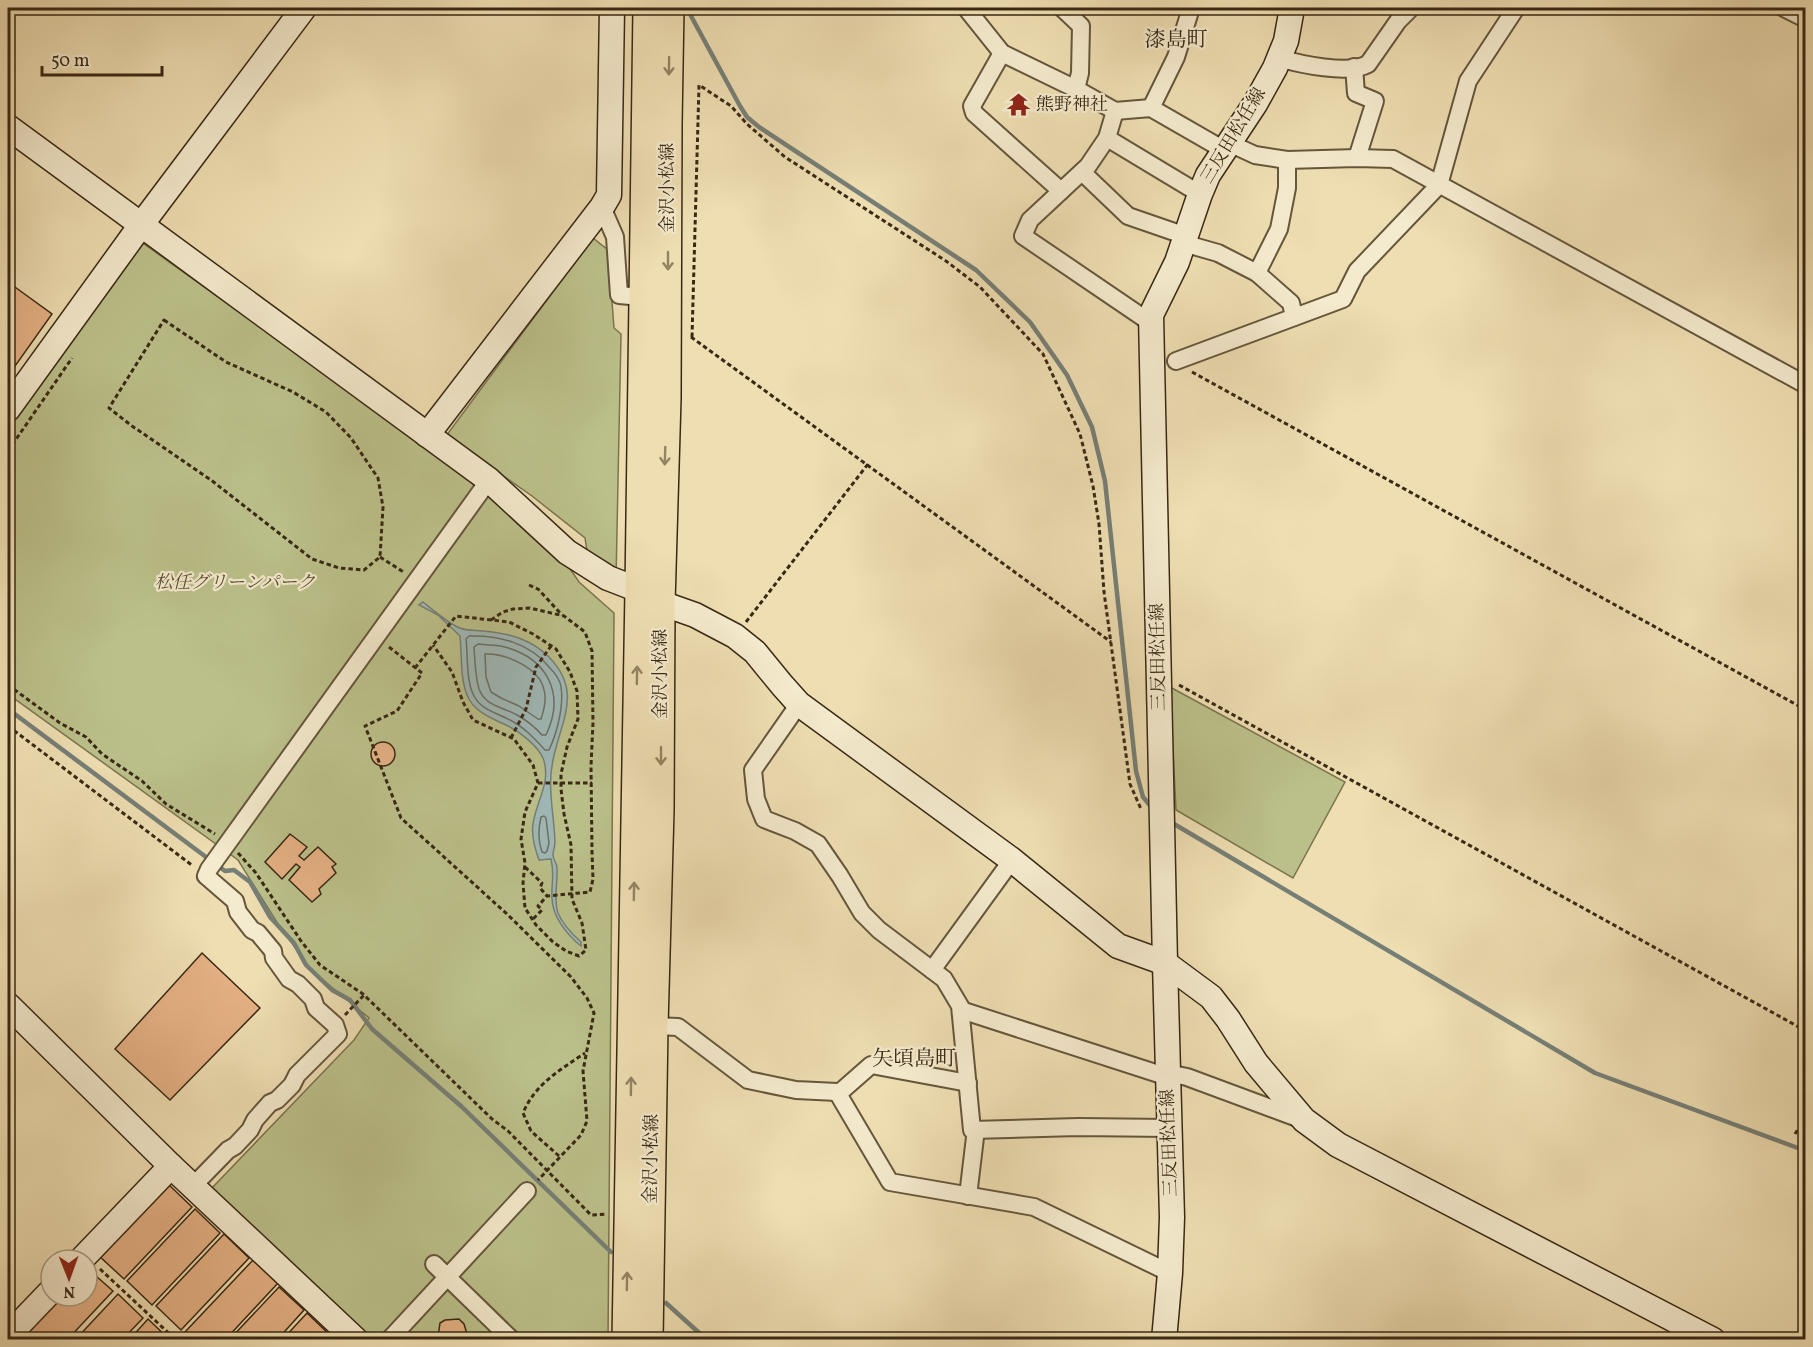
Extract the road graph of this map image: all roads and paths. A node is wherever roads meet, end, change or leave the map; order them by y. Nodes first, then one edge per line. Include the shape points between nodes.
1 (304, 8) edge
2 (612, 8) edge
3 (647, 8) edge
4 (670, 8) edge
5 (966, 8) edge
6 (1062, 8) edge
7 (1191, 8) edge
8 (1292, 8) edge
9 (1411, 8) edge
10 (1516, 8) edge
11 (1784, 8) edge
12 (1806, 19) edge
13 (1002, 53) junction
14 (1279, 58) junction
15 (1354, 67) junction
16 (1076, 89) junction
17 (1151, 108) junction
18 (1115, 111) junction
19 (8, 127) edge
20 (1107, 138) junction
21 (1226, 147) junction
22 (1357, 158) junction
23 (1287, 160) junction
24 (1082, 171) junction
25 (1440, 185) junction
26 (1061, 191) junction
27 (1200, 194) junction
28 (602, 207) junction
29 (141, 225) junction
30 (1184, 240) junction
31 (1257, 273) junction
32 (642, 297) junction
33 (1294, 316) junction
34 (1151, 323) junction
35 (680, 336) junction
36 (1176, 361) joint
37 (1806, 385) edge
38 (8, 410) edge
39 (427, 435) junction
40 (867, 464) junction
41 (489, 480) junction
42 (380, 556) junction
43 (417, 580) junction
44 (529, 585) dead end
45 (650, 596) junction
46 (564, 616) junction
47 (489, 621) junction
48 (376, 636) junction
49 (735, 636) junction
50 (1111, 642) junction
51 (433, 645) junction
52 (551, 646) junction
53 (415, 668) junction
54 (1159, 674) junction
55 (8, 685) edge
56 (799, 704) junction
57 (1806, 710) edge
58 (8, 726) edge
59 (511, 738) junction
60 (538, 783) junction
61 (561, 783) junction
62 (592, 783) junction
63 (1162, 833) junction
64 (226, 845) junction
65 (1012, 860) junction
66 (525, 867) junction
67 (208, 871) junction
68 (573, 895) junction
69 (547, 896) junction
70 (532, 920) junction
71 (1165, 963) junction
72 (932, 970) junction
73 (364, 995) junction
74 (8, 1005) edge
75 (351, 1010) dead end
76 (961, 1010) junction
77 (654, 1026) junction
78 (1806, 1031) edge
79 (586, 1052) junction
80 (1168, 1075) junction
81 (968, 1083) junction
82 (838, 1094) junction
83 (1806, 1116) edge
84 (1304, 1120) junction
85 (1169, 1128) junction
86 (976, 1129) junction
87 (1795, 1134) dead end
88 (560, 1157) junction
89 (171, 1166) junction
90 (545, 1171) junction
91 (193, 1186) junction
92 (527, 1191) dead end
93 (968, 1196) junction
94 (609, 1214) dead end
95 (93, 1248) edge
96 (434, 1264) dead end
97 (99, 1272) edge
98 (1170, 1273) junction
99 (448, 1276) junction
100 (39, 1304) edge
101 (8, 1336) edge
102 (176, 1340) edge
103 (356, 1340) edge
104 (389, 1340) edge
105 (512, 1340) edge
106 (626, 1340) edge
107 (649, 1340) edge
108 (1164, 1340) edge
109 (1713, 1340) edge

1 - 29 street
2 - 28 street via 609,195
3 - 32 main road, 金沢小松線
4 -> 35 main road, 金沢小松線 via 668,124
5 - 13 street
6 - 16 street via 1081,26
7 - 17 street via 1176,57
8 - 14 street, 三反田松任線
9 - 15 street via 1368,64
10 - 25 street via 1468,81
11 - 12 street
13 - 16 street
13 - 26 street via 972,106 974,113
14 - 15 street via 1306,66
14 - 21 street, 三反田松任線
15 - 22 street via 1356,93 1375,101
16 - 18 street
17 - 18 street
17 - 21 street
18 - 20 street
19 - 29 street
20 - 24 street
20 - 27 street
21 - 23 street
21 - 27 street, 三反田松任線
22 - 23 street
22 - 25 street via 1393,159
23 - 31 street via 1287,188 1279,229
24 - 26 street
24 - 30 street via 1128,216
25 - 33 street via 1357,271 1343,298
25 - 37 street
26 - 34 street via 1030,219 1023,236
27 - 30 street, 三反田松任線
28 - 32 street via 615,237 619,295
28 - 39 street
29 - 38 street
29 - 39 street
30 - 31 street
30 - 34 street, 三反田松任線
31 - 33 street via 1291,303
32 - 45 main road, 金沢小松線
33 - 36 street
34 - 54 street, 三反田松任線
35 - 40 path
35 -> 45 main road, 金沢小松線
35 - 50 path via 699,85 731,106 786,157 980,287 1043,354 1080,434 1093,486
36 - 57 path
39 - 41 street
40 - 49 path
40 - 50 path
41 - 43 street
41 - 45 street via 567,552 608,579
42 - 42 path via 383,507 378,478 351,438 327,412 226,362 164,320 109,408 211,480 312,559 339,568 364,570
42 - 43 path
43 - 48 street
44 - 46 path
45 - 49 street
45 -> 77 main road, 金沢小松線 via 660,810
106 -> 45 main road, 金沢小松線
46 - 47 path via 513,609
46 - 62 path via 585,632 592,651
47 - 51 path via 456,616
47 - 52 path via 508,622
48 - 53 path
48 - 64 street
49 - 56 street via 755,652
50 - 63 path via 1130,784 1139,806
51 - 53 path
51 - 59 path via 452,672 473,720
52 - 59 path via 536,667 526,709
52 - 61 path via 570,672 577,691 578,719 567,747
53 - 79 path via 422,673 397,711 365,726 401,818 571,977 594,1013
54 - 63 street, 三反田松任線
54 - 78 path
55 - 64 path via 60,723 86,736 102,754 142,780 166,804
56 - 65 street
56 - 72 street via 753,770 756,799 764,819 818,844 862,913
58 - 67 path
59 - 60 path via 533,765
60 - 61 path
60 - 66 path via 525,812 520,839
61 - 62 path
61 - 68 path via 571,846
62 - 68 path via 593,879 590,892
63 - 71 street, 三反田松任線
64 - 67 street
64 - 73 path via 255,873 320,965
65 - 71 street via 1118,946
65 - 72 street
66 - 69 path via 542,883 540,888
66 - 70 path via 525,908
67 - 91 street via 235,901 252,930 273,951 289,979 313,999 338,1034 292,1085 270,1103 243,1138
68 - 69 path
68 - 70 path via 586,950 579,956 553,942
69 - 70 path via 538,906 542,910
71 - 80 street, 三反田松任線
71 - 84 street via 1211,997 1256,1063
72 - 76 street via 944,979
73 - 75 path
73 - 90 path
74 - 89 street
76 - 80 street
76 - 81 street
77 - 82 street via 678,1027 748,1080
77 - 107 main road, 金沢小松線
79 - 88 path via 583,1071 587,1121 580,1136
79 - 88 path via 542,1083 523,1113 531,1131
80 - 84 street via 1187,1077
80 - 85 street, 三反田松任線
81 - 82 street via 871,1065
81 - 86 street via 972,1130
82 - 93 street via 890,1182
83 - 87 path
84 - 109 street via 1338,1145
85 - 86 street
85 - 98 street, 三反田松任線
86 - 93 street
88 - 90 path
89 - 91 street
89 - 95 street
90 - 94 path via 591,1215
91 - 103 street
92 - 99 street
93 - 98 street via 1034,1207
96 - 99 street
97 - 102 path
98 - 108 street, 三反田松任線
99 - 104 street
99 - 105 street
100 - 101 street

